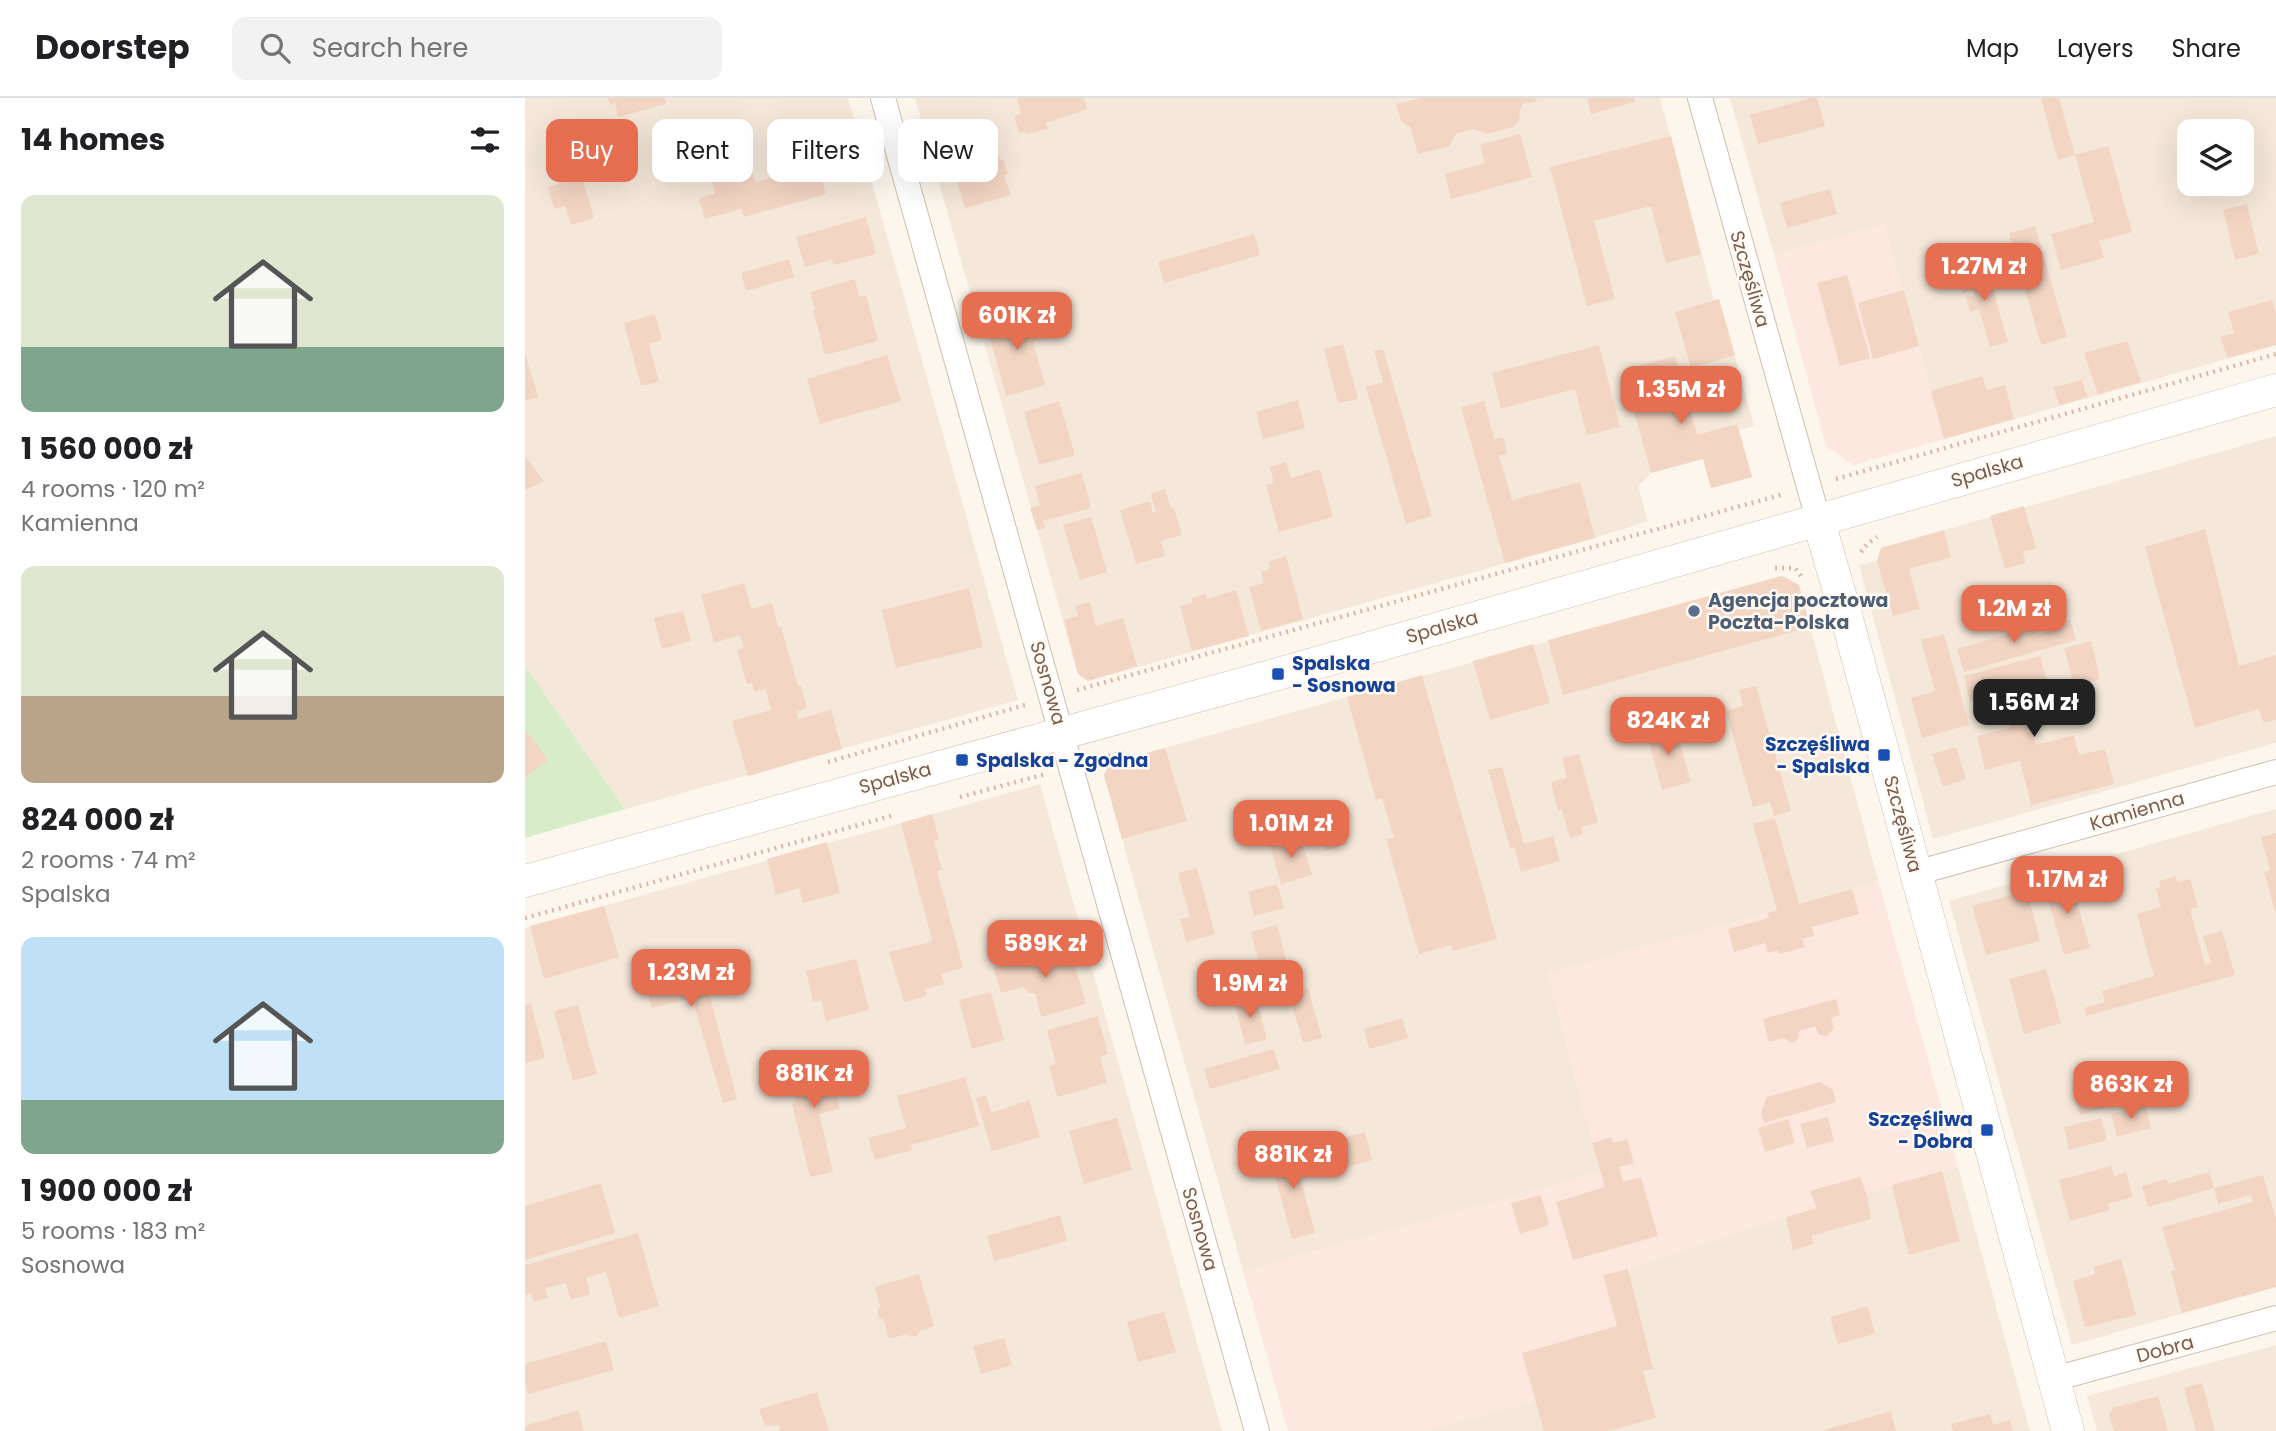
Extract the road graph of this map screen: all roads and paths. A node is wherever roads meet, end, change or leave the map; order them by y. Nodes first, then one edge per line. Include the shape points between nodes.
1 (883, 98) edge
2 (1700, 98) edge
3 (2276, 354) edge
4 (2276, 390) edge
5 (1808, 487) junction
6 (1818, 519) junction
7 (1881, 535) dead end
8 (1858, 561) dead end
9 (1768, 570) dead end
10 (1804, 581) dead end
11 (1051, 698) junction
12 (1062, 732) junction
13 (1128, 751) dead end
14 (828, 762) dead end
15 (1084, 763) dead end
16 (1054, 772) dead end
17 (2276, 772) edge
18 (957, 798) dead end
19 (906, 812) dead end
20 (1916, 873) junction
21 (525, 881) edge
22 (525, 918) edge
23 (2276, 1318) edge
24 (2054, 1380) junction
25 (1257, 1431) edge
26 (2068, 1431) edge

1 - 11 street, Sosnowa
2 - 5 street, Szczęśliwa
3 - 5 path
4 - 6 street, Spalska
5 - 6 street, Szczęśliwa
5 - 11 path
6 - 12 street, Spalska
6 - 20 street, Szczęśliwa
7 - 8 path via 1867,544
9 - 10 path via 1795,568
11 - 12 street, Sosnowa
11 - 14 path
12 - 21 street, Spalska
12 - 25 street, Sosnowa
13 - 15 path
16 - 18 path
17 - 20 street, Kamienna
19 - 22 path
20 - 24 street, Szczęśliwa
23 - 24 street, Dobra
24 - 26 street, Szczęśliwa

